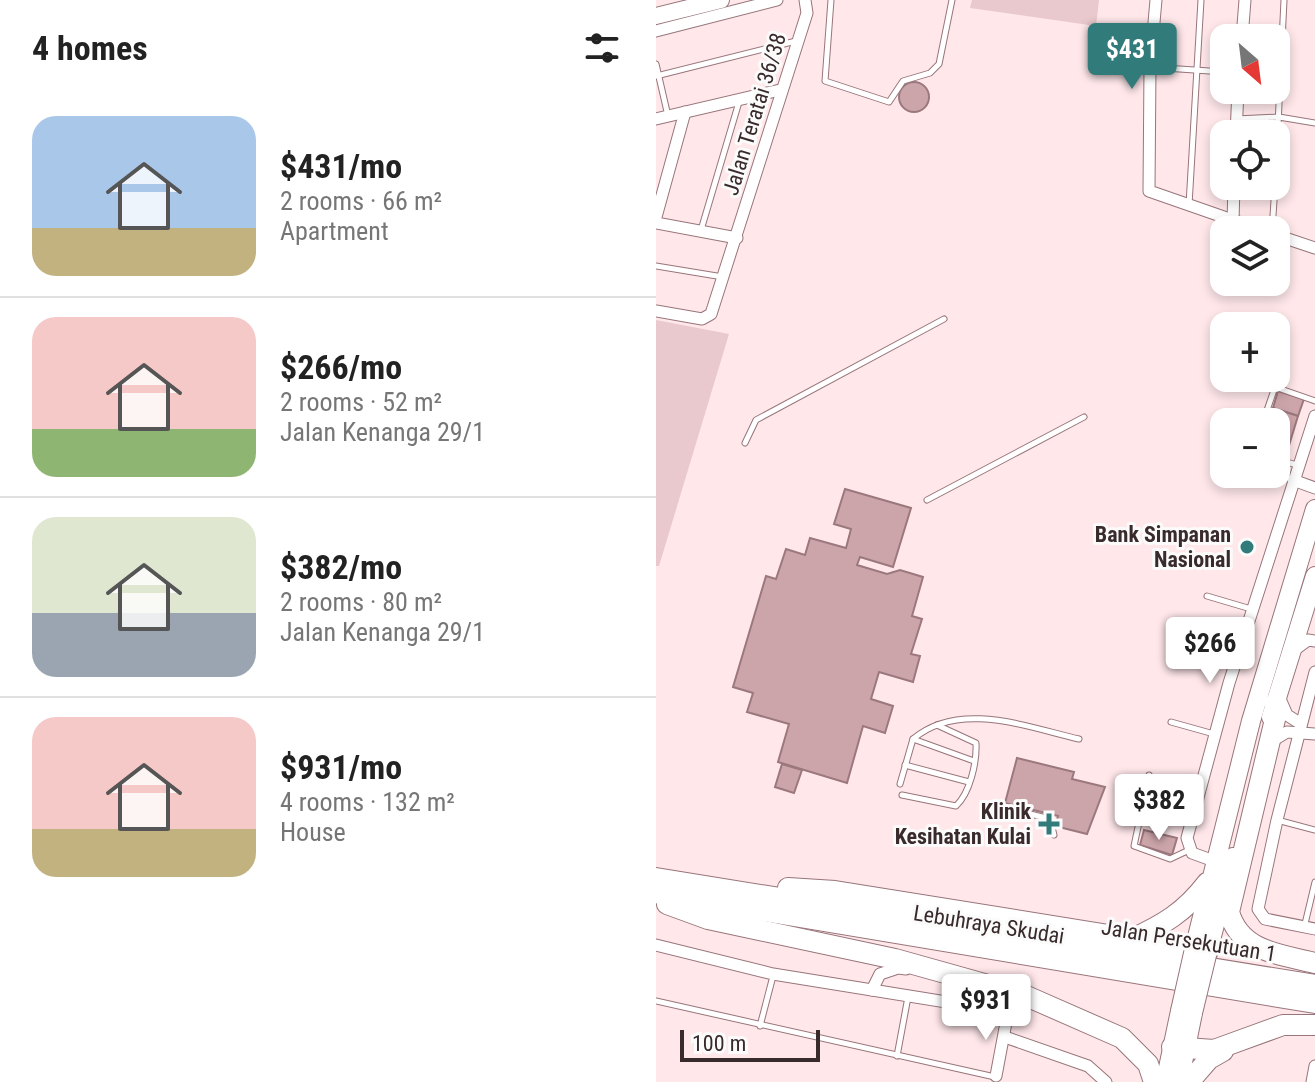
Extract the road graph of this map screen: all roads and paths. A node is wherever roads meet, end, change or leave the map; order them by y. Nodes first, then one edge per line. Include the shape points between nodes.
1 (677, 0) edge
2 (721, 0) edge
3 (777, 0) edge
4 (831, 0) edge
5 (952, 0) edge
6 (1156, 0) edge
7 (1201, 0) edge
8 (1245, 0) edge
9 (1284, 0) edge
10 (806, 1) edge
11 (656, 5) edge
12 (656, 16) edge
13 (1243, 24) edge
14 (656, 31) edge
15 (796, 41) junction
16 (656, 64) edge
17 (1150, 67) junction
18 (1197, 70) junction
19 (1210, 71) edge
20 (657, 75) edge
21 (780, 90) junction
22 (739, 100) junction
23 (1237, 104) edge
24 (685, 112) junction
25 (1279, 117) junction
26 (662, 118) edge
27 (1236, 119) joint
28 (1279, 120) edge
29 (1315, 123) edge
30 (1189, 206) junction
31 (1218, 216) edge
32 (656, 217) edge
33 (656, 223) edge
34 (701, 231) junction
35 (737, 238) junction
36 (1290, 240) edge
37 (1315, 248) edge
38 (656, 266) edge
39 (724, 277) junction
40 (656, 311) edge
41 (944, 319) dead end
42 (1315, 401) edge
43 (1268, 408) edge
44 (1084, 417) dead end
45 (1314, 423) edge
46 (745, 443) dead end
47 (1290, 463) edge
48 (1298, 465) junction
49 (1293, 480) junction
50 (1315, 488) edge
51 (927, 500) dead end
52 (1315, 509) edge
53 (1315, 576) edge
54 (1207, 596) dead end
55 (1307, 599) junction
56 (1252, 610) junction
57 (1315, 617) edge
58 (1315, 641) edge
59 (1289, 654) junction
60 (1314, 679) edge
61 (1276, 698) junction
62 (1171, 722) dead end
63 (936, 725) junction
64 (1300, 728) junction
65 (1215, 734) junction
66 (1315, 734) edge
67 (913, 739) junction
68 (1079, 739) dead end
69 (1269, 745) junction
70 (974, 761) junction
71 (905, 765) junction
72 (1149, 775) dead end
73 (969, 782) junction
74 (900, 784) dead end
75 (902, 795) dead end
76 (995, 805) dead end
77 (1277, 820) junction
78 (1315, 830) edge
79 (1054, 835) dead end
80 (1189, 850) junction
81 (1214, 861) junction
82 (666, 880) edge
83 (1315, 882) edge
84 (1207, 883) junction
85 (656, 893) edge
86 (656, 900) edge
87 (1310, 928) edge
88 (1130, 940) junction
89 (656, 945) edge
90 (1201, 950) junction
91 (1315, 963) edge
92 (773, 974) junction
93 (985, 985) junction
94 (1315, 985) edge
95 (872, 990) junction
96 (908, 996) junction
97 (656, 1001) edge
98 (1315, 1003) edge
99 (1315, 1025) edge
100 (760, 1026) junction
101 (1005, 1037) junction
102 (1237, 1042) junction
103 (1179, 1049) junction
104 (897, 1056) junction
105 (1315, 1066) edge
106 (996, 1076) joint
107 (1106, 1082) edge
108 (1154, 1082) edge
109 (1165, 1082) edge
110 (1179, 1082) edge
111 (1189, 1082) edge
112 (1312, 1082) edge

1 - 11 street
2 - 12 street
3 - 14 street
4 - 5 lane via 825,81 889,102 903,81 930,73 939,64
6 - 17 street
7 - 18 lane
8 - 13 street
9 - 25 lane
10 - 15 street, Jalan Teratai 36/38
15 - 20 lane
15 - 21 street, Jalan Teratai 36/38
16 - 20 lane
17 - 18 lane
17 - 30 street via 1149,191
18 - 19 lane
18 - 30 lane
20 - 26 lane
21 - 22 street
21 - 35 street, Jalan Teratai 36/38
22 - 24 street
22 - 34 lane
23 - 27 street
24 - 26 street
24 - 32 street
25 - 27 lane
25 - 28 lane
25 - 29 lane
30 - 31 street
33 - 34 street
34 - 35 street
35 - 39 street, Jalan Teratai 36/38
36 - 37 street
38 - 39 lane
39 - 40 street, Jalan Teratai 36/38 via 707,318
41 - 46 lane via 756,420
42 - 43 lane via 1275,387
44 - 51 lane
45 - 48 street
47 - 48 lane
48 - 49 street
49 - 50 street
49 - 56 street
52 - 81 main road
53 - 55 main road
54 - 56 lane
55 - 57 street
55 - 59 main road
56 - 65 street
58 - 59 street via 1304,642
59 - 61 main road
60 - 64 street
61 - 64 street
61 - 69 highway
61 - 90 main road
62 - 65 lane
63 - 67 lane
63 - 68 lane via 989,719
63 - 70 lane via 973,740
64 - 66 street
64 - 69 street
64 - 77 street
65 - 80 street via 1187,838
67 - 70 lane
67 - 71 lane
69 - 91 highway via 1229,912 1240,936 1250,943
70 - 73 lane
71 - 73 lane
71 - 74 lane
72 - 80 lane via 1134,846 1170,859
73 - 75 lane via 956,806
76 - 79 lane via 1050,819
77 - 78 lane
77 - 87 street via 1259,914
80 - 81 street
81 - 84 main road
82 - 88 highway via 835,891
82 - 94 highway, Jalan Persekutuan 1
83 - 87 lane
84 - 88 highway via 1171,922
84 - 90 main road
85 - 98 highway, Lebuhraya Skudai
86 - 93 highway via 708,919 895,959
88 - 90 highway
89 - 92 street
90 - 103 main road, bridge
92 - 95 street
92 - 100 lane
93 - 95 street via 898,968 880,974
93 - 108 highway via 1024,995 1122,1038 1148,1064
95 - 96 street
96 - 101 street via 1008,1012
96 - 104 lane
97 - 100 lane
99 - 102 highway via 1283,1025
100 - 104 lane
101 - 106 street
101 - 107 street via 1088,1066
102 - 103 highway via 1214,1050
102 - 111 highway via 1209,1059
103 - 109 main road
103 - 110 main road
104 - 106 lane
105 - 112 street

